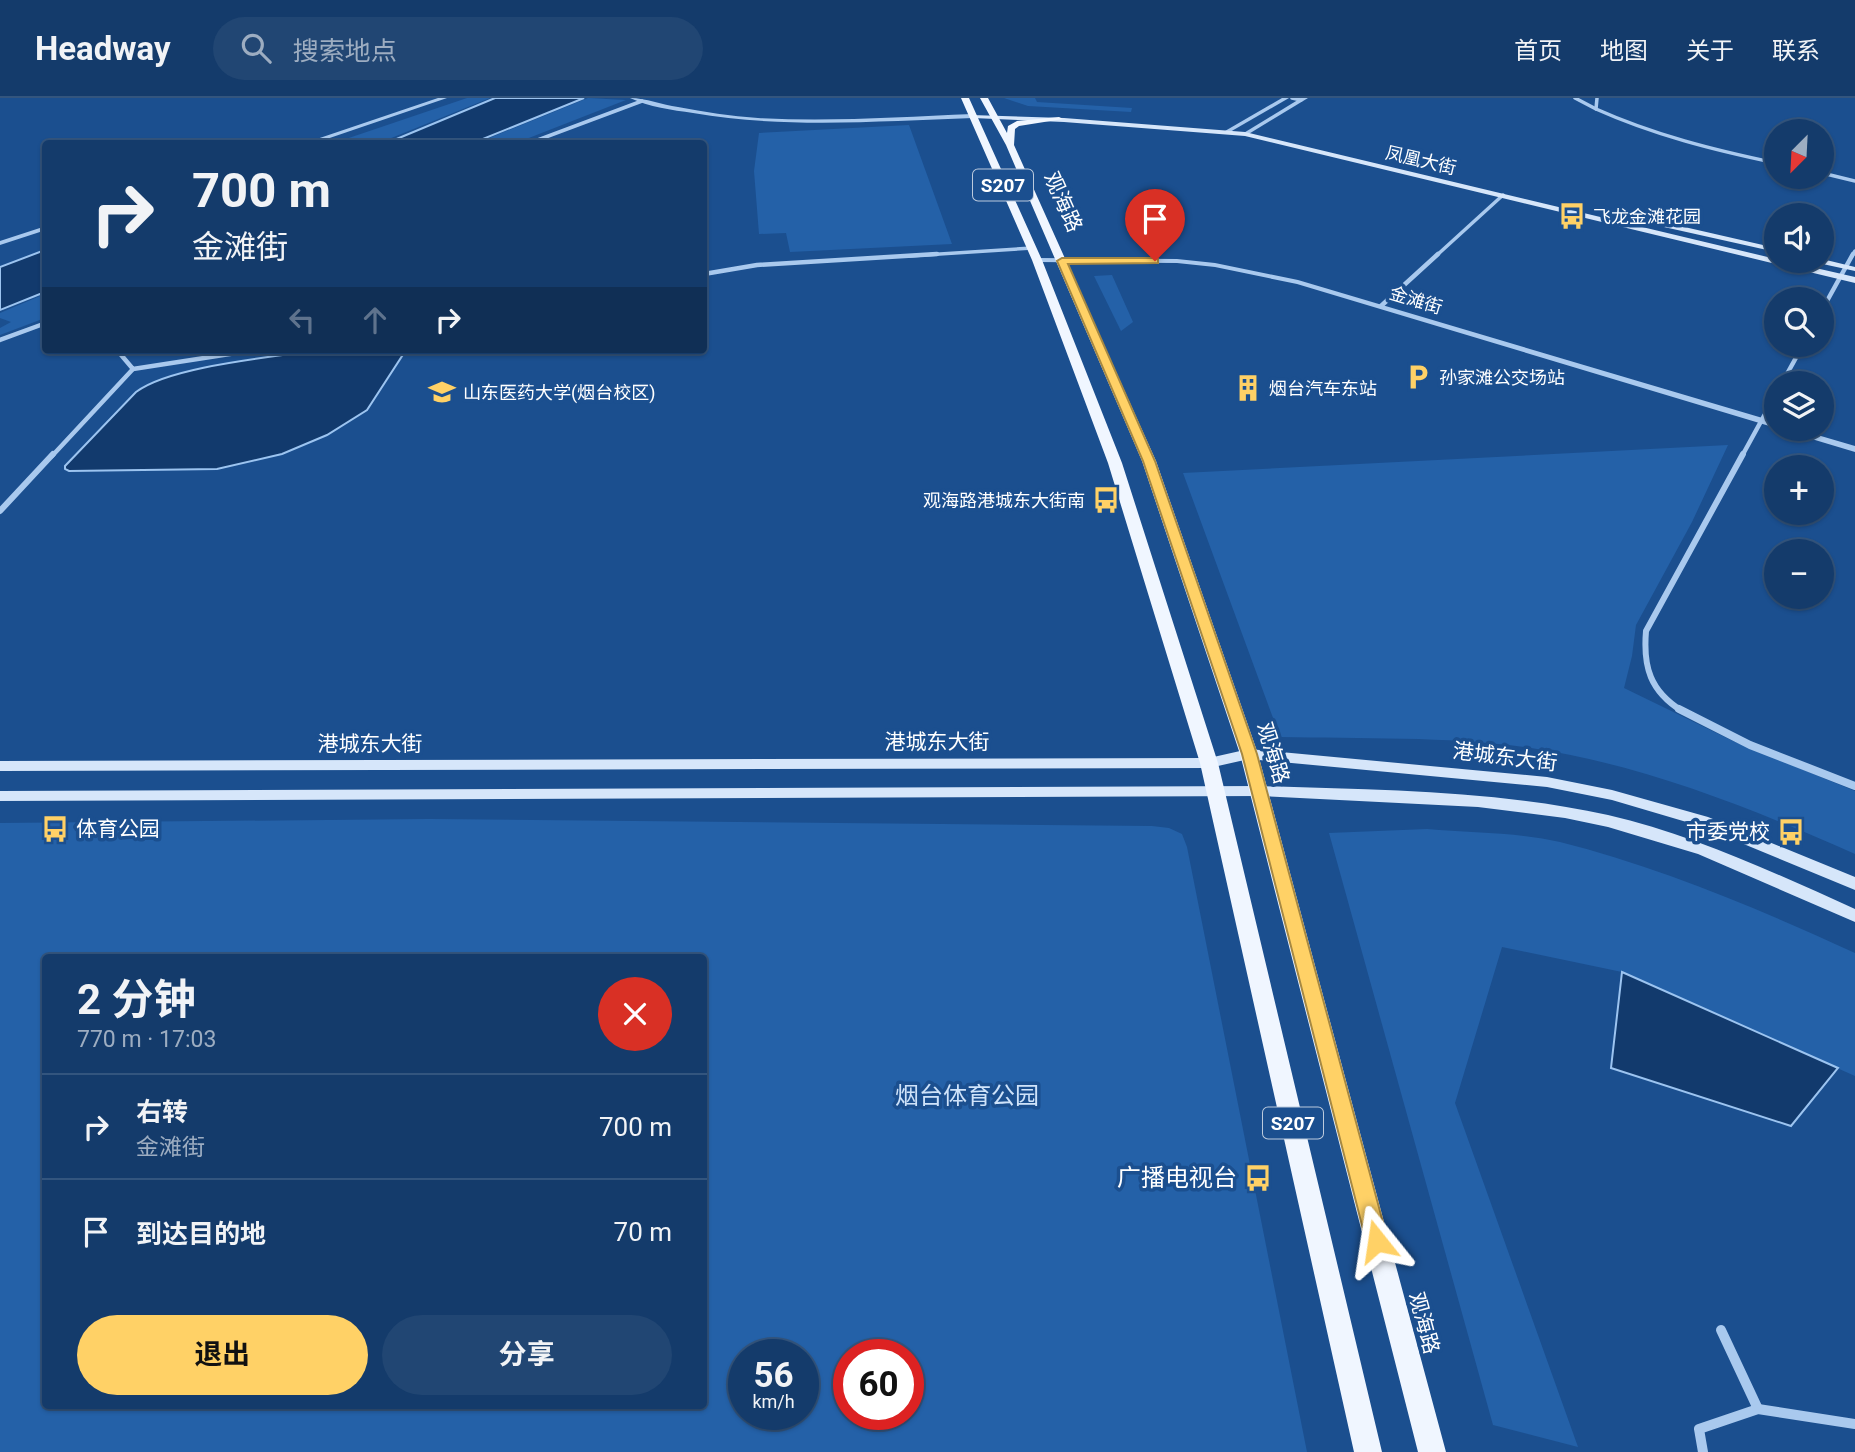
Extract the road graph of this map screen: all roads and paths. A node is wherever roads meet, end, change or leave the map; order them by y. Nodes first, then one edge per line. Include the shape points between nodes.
1 (444, 98) edge
2 (633, 98) edge
3 (659, 98) edge
4 (965, 98) edge
5 (984, 98) edge
6 (1286, 98) edge
7 (1292, 98) edge
8 (1575, 98) edge
9 (1597, 98) edge
10 (1303, 99) edge
11 (642, 101) junction
12 (1596, 108) junction
13 (990, 112) junction
14 (972, 113) junction
15 (1059, 119) junction
16 (1239, 125) junction
17 (1255, 128) junction
18 (1228, 131) junction
19 (1245, 134) junction
20 (317, 140) edge
21 (538, 140) edge
22 (1305, 144) junction
23 (1010, 145) junction
24 (1764, 160) edge
25 (1834, 176) edge
26 (1855, 181) edge
27 (1503, 195) junction
28 (1618, 213) dead end
29 (1658, 223) dead end
30 (1671, 226) junction
31 (42, 229) edge
32 (1666, 234) junction
33 (0, 243) edge
34 (1764, 247) edge
35 (1855, 251) edge
36 (1034, 254) junction
37 (1062, 261) junction
38 (1834, 264) edge
39 (1844, 266) junction
40 (1855, 269) edge
41 (707, 273) edge
42 (1840, 276) junction
43 (1855, 280) edge
44 (1834, 287) edge
45 (1381, 306) junction
46 (42, 324) edge
47 (0, 340) edge
48 (120, 354) edge
49 (230, 354) edge
50 (132, 369) junction
51 (1764, 417) edge
52 (1762, 421) junction
53 (1828, 441) edge
54 (1855, 449) edge
55 (0, 511) edge
56 (1250, 754) junction
57 (1209, 763) junction
58 (0, 766) edge
59 (1855, 786) edge
60 (1259, 792) junction
61 (1217, 793) junction
62 (0, 796) edge
63 (1855, 884) edge
64 (1855, 916) edge
65 (1721, 1330) dead end
66 (1758, 1409) junction
67 (1855, 1424) edge
68 (1368, 1452) edge
69 (1432, 1452) edge
70 (1703, 1452) edge

1 - 20 street
2 - 11 street
3 - 14 street via 777,116
4 - 14 main road, S207
5 - 13 main road, 观海路 / S207
6 - 16 street
7 - 10 street
8 - 12 street
9 - 12 street
10 - 17 street
11 - 14 street via 774,120
11 - 21 street
12 - 24 street via 1697,144
13 - 14 main road, 凤凰大街
13 - 15 main road, 凤凰大街
13 - 16 main road, 凤凰大街
13 - 23 main road, 观海路 / S207
14 - 36 main road, S207
15 - 18 main road, 凤凰大街
15 - 23 main road via 1017,124
16 - 17 main road, 凤凰大街
16 - 18 street
17 - 19 street
17 - 22 main road, 凤凰大街
18 - 19 main road, 凤凰大街
19 - 22 main road, 凤凰大街
22 - 27 main road, 凤凰大街
22 - 28 main road, 凤凰大街
23 - 37 main road, 观海路 / S207
25 - 26 street
27 - 32 main road, 凤凰大街
27 - 45 street
29 - 30 main road
30 - 32 main road via 1701,236
30 - 34 main road
31 - 33 street
32 - 42 main road, 凤凰大街
35 - 39 street
36 - 37 street, 金滩街
36 - 41 street via 757,265
36 - 57 main road, S207 via 1115,463
37 - 45 street, 金滩街 via 1215,265
37 - 56 main road, 观海路 / S207 via 1149,461
38 - 39 main road
39 - 40 main road
39 - 42 street
42 - 43 main road, 凤凰大街
42 - 44 street
45 - 52 street, 金滩街
46 - 47 street
48 - 50 street
49 - 50 street
50 - 55 street
51 - 52 street
52 - 59 street via 1646,631 1646,669 1658,693 1697,719
53 - 54 street
56 - 57 main road, 港城东大街
56 - 60 main road, 观海路 / S207
56 - 63 main road, 港城东大街 via 1547,782 1612,795 1746,837
57 - 58 main road, 港城东大街
57 - 61 main road, S207
60 - 61 main road
60 - 64 main road via 1409,797 1538,809 1608,821 1746,868
60 - 69 main road, 观海路 / S207
61 - 62 main road
61 - 68 main road, S207
65 - 66 street
66 - 67 street
66 - 70 street via 1699,1429

